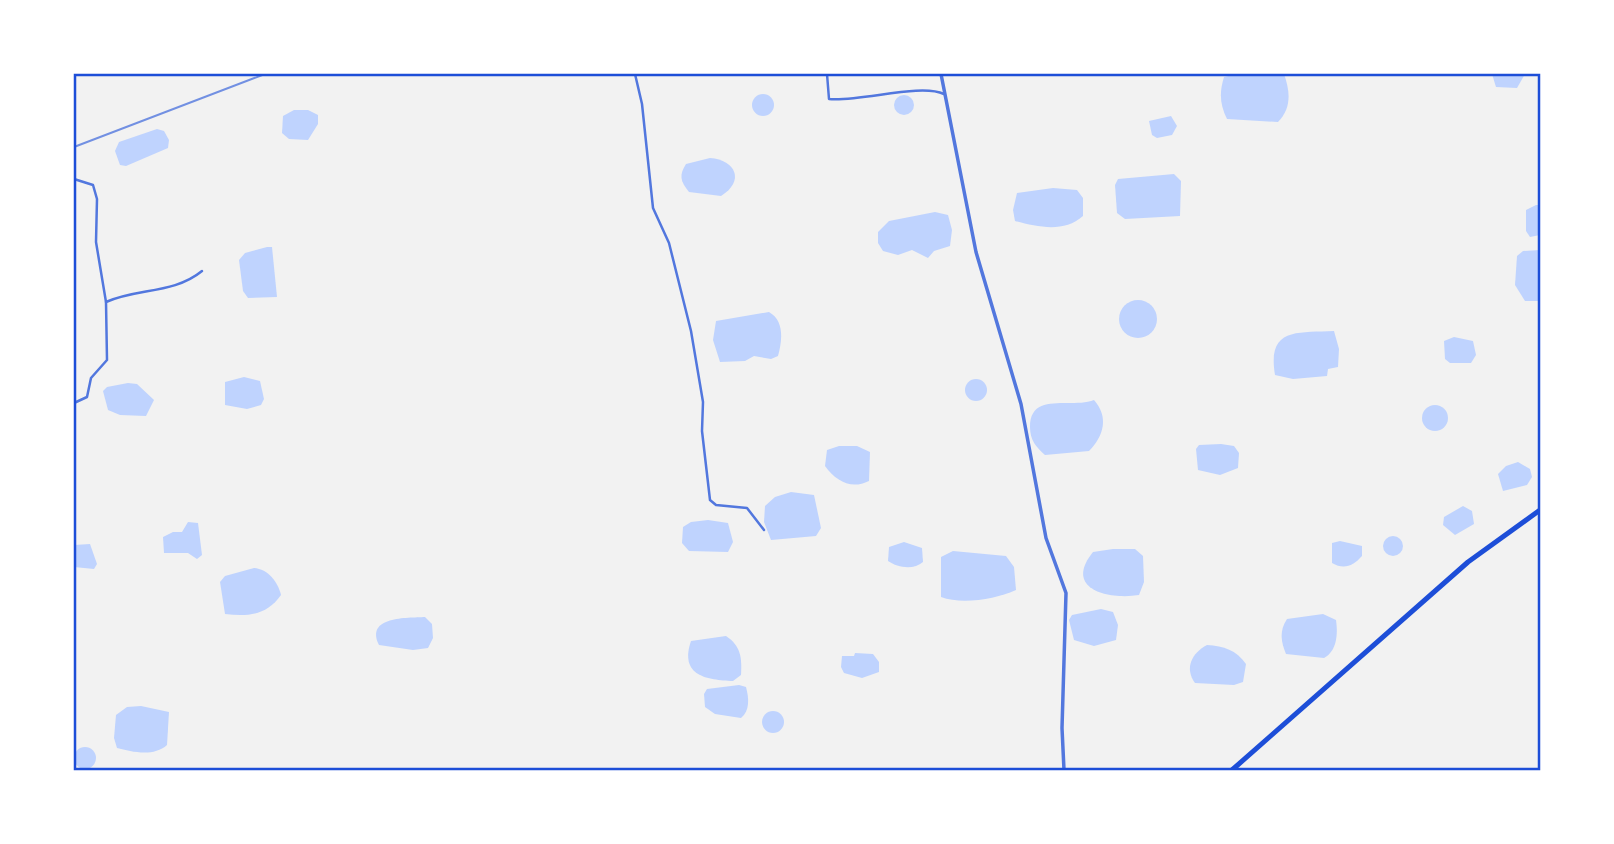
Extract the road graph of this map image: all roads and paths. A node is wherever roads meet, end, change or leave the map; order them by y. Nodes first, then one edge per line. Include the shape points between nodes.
1 (635, 74) edge
2 (827, 74) edge
3 (941, 74) edge
4 (944, 94) junction
5 (74, 179) edge
6 (202, 271) dead end
7 (106, 302) junction
8 (74, 403) edge
9 (1541, 510) edge
10 (764, 530) dead end
11 (1064, 771) edge
12 (1232, 771) edge

1 - 10 street via 650,194 669,243 691,331 703,402 710,500 716,505 747,508
2 - 4 street via 828,99 933,89
3 - 4 street
4 - 11 street via 976,252 1021,404 1046,538 1066,593
5 - 7 street via 93,185 97,199 96,242
6 - 7 street via 190,281
7 - 8 street via 107,360 91,378 87,397
9 - 12 highway via 1468,562

